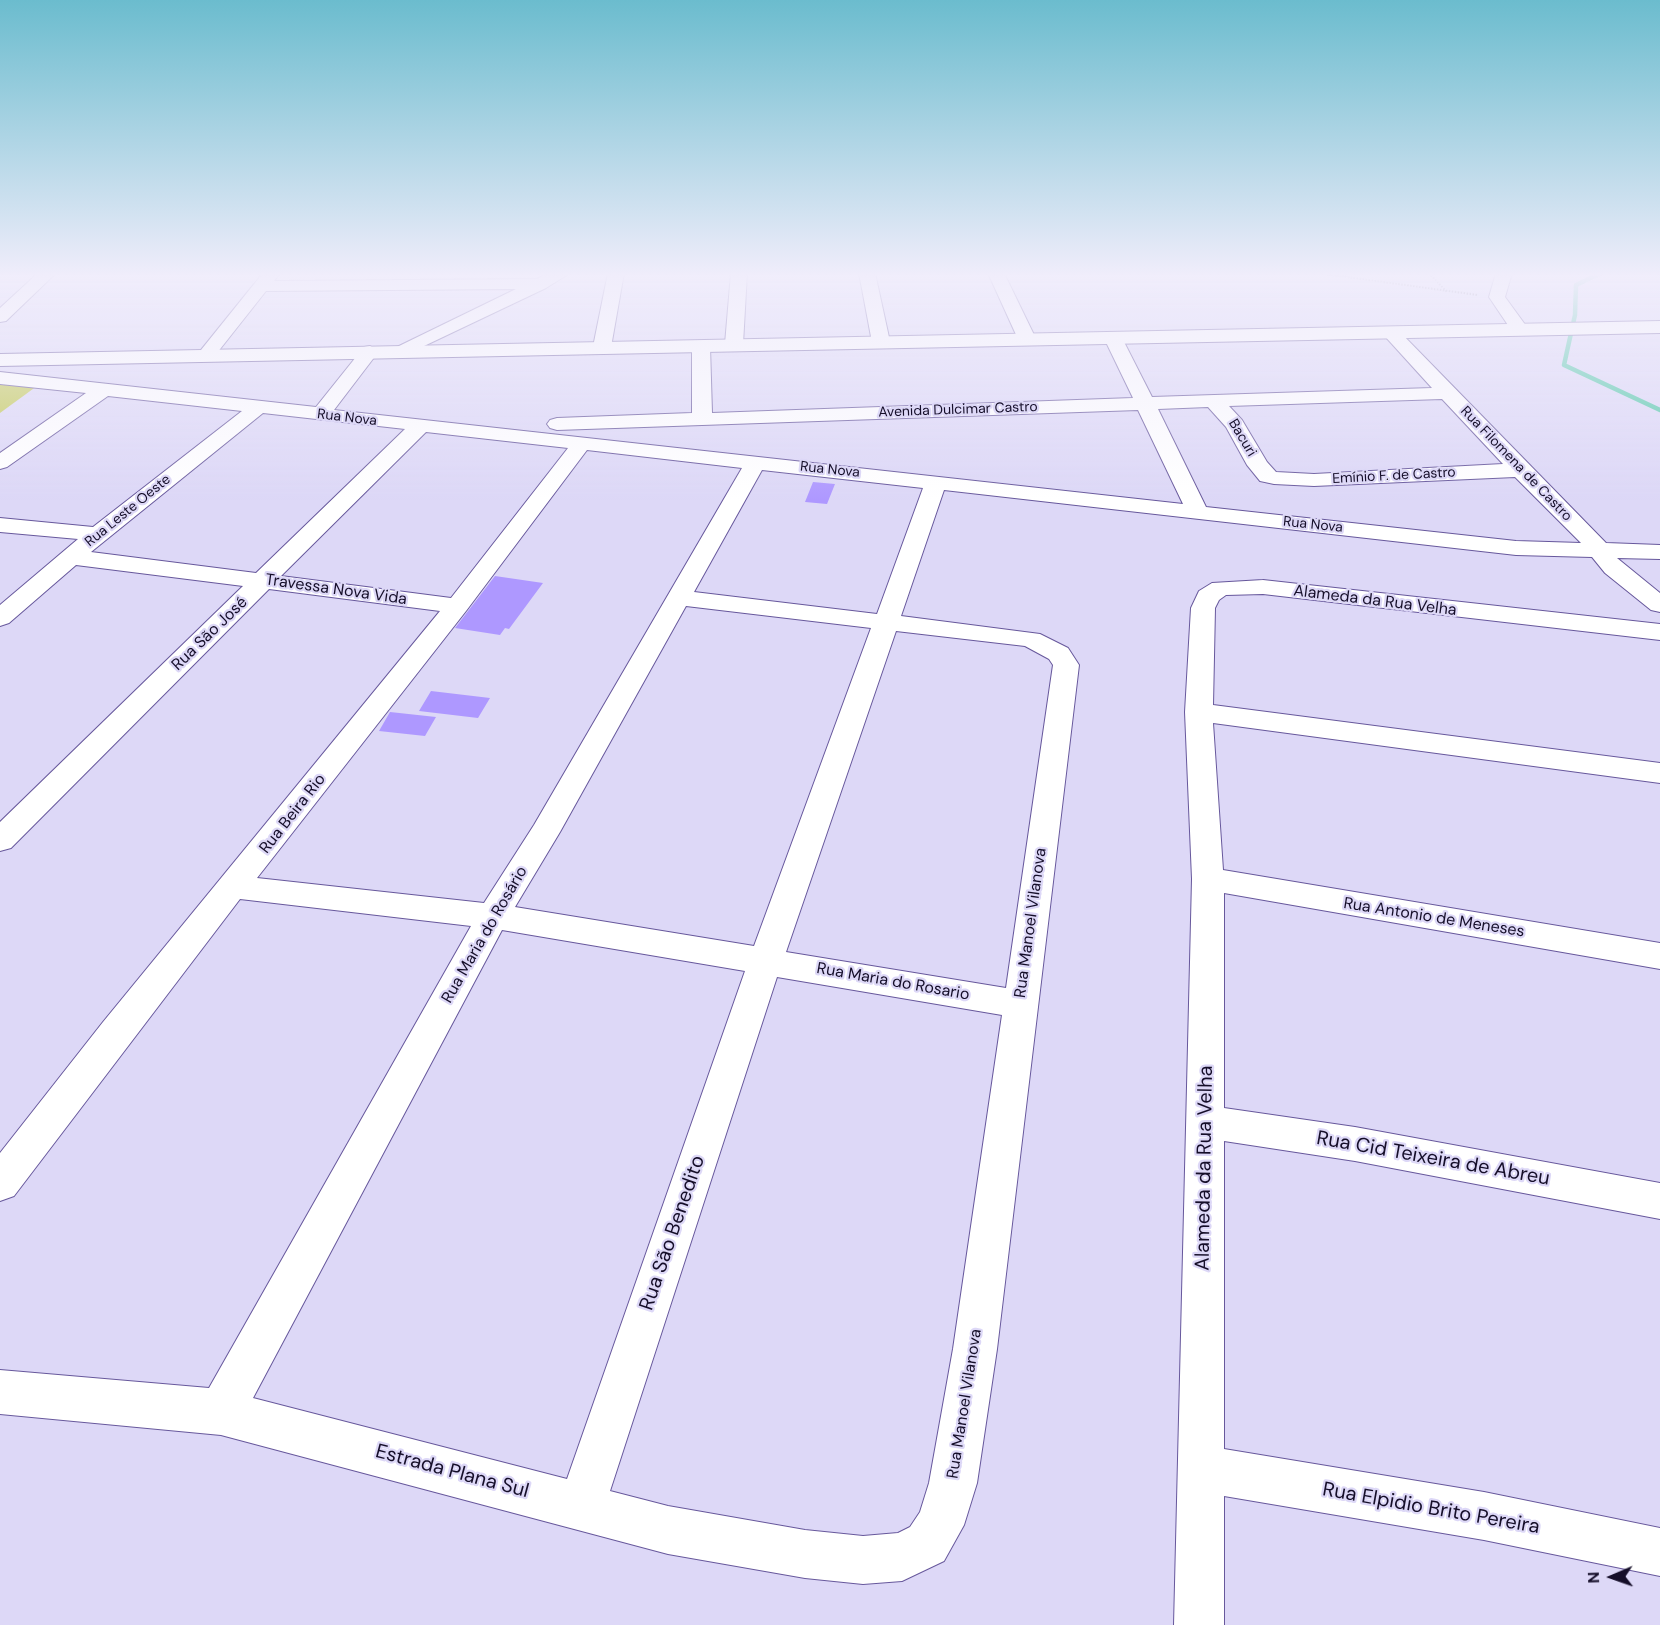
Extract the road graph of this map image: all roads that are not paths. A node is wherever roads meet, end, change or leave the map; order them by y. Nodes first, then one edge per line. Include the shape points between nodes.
1 (211, 349) edge
2 (407, 349) edge
3 (511, 349) edge
4 (701, 349) edge
5 (1118, 349) edge
6 (1406, 349) edge
7 (370, 351) junction
8 (403, 351) junction
9 (207, 354) junction
10 (0, 360) edge
11 (0, 378) edge
12 (105, 389) junction
13 (1447, 393) junction
14 (1214, 402) junction
15 (1145, 404) junction
16 (259, 407) junction
17 (320, 415) junction
18 (702, 419) junction
19 (419, 427) junction
20 (469, 432) junction
21 (583, 442) junction
22 (756, 462) junction
23 (0, 463) edge
24 (1520, 470) junction
25 (1268, 476) joint
26 (936, 482) junction
27 (1198, 512) junction
28 (0, 525) edge
29 (98, 534) junction
30 (1602, 548) junction
31 (1660, 552) edge
32 (72, 556) junction
33 (264, 580) junction
34 (1660, 584) edge
35 (678, 598) junction
36 (1660, 605) edge
37 (457, 606) junction
38 (0, 618) edge
39 (885, 623) junction
40 (1660, 632) edge
41 (1199, 712) junction
42 (1660, 774) edge
43 (0, 840) edge
44 (1208, 879) junction
45 (235, 887) junction
46 (493, 916) junction
47 (1660, 956) edge
48 (766, 960) junction
49 (1019, 1004) junction
50 (1206, 1122) junction
51 (0, 1183) edge
52 (1660, 1201) edge
53 (0, 1392) edge
54 (221, 1412) junction
55 (1202, 1469) junction
56 (580, 1506) junction
57 (1660, 1552) edge
58 (902, 1557) joint
59 (1199, 1625) edge

1 - 9 street
2 - 8 street
3 - 8 main road
4 - 18 street
5 - 15 street
6 - 13 street, Rua Filomena de Castro
7 - 8 main road
7 - 9 main road
7 - 17 street
9 - 10 main road
11 - 12 street, Rua Nova
12 - 16 street, Rua Nova
12 - 23 street
13 - 14 street, Avenida Dulcimar Castro
13 - 24 street, Rua Filomena de Castro
14 - 15 street, Avenida Dulcimar Castro
14 - 25 street, Bacuri via 1235,424
15 - 18 street, Avenida Dulcimar Castro
15 - 27 street
16 - 17 street, Rua Nova
16 - 29 street, Rua Leste Oeste
17 - 19 street, Rua Nova
18 - 20 street, Avenida Dulcimar Castro via 517,426
19 - 20 street, Rua Nova
19 - 33 street, Rua São José
20 - 21 street, Rua Nova
21 - 22 street, Rua Nova
21 - 37 street, Rua Beira Rio
22 - 26 street, Rua Nova
22 - 35 street, Rua Maria do Rosário
24 - 25 street, Emínio F. de Castro via 1314,480
24 - 30 street, Rua Filomena de Castro
26 - 27 street, Rua Nova
26 - 39 street, Rua São Benedito
27 - 30 street, Rua Nova via 1516,548
28 - 29 street
29 - 32 street, Rua Leste Oeste
30 - 31 street, Rua Nova
30 - 34 street
30 - 36 street via 1627,580
32 - 33 street, Travessa Nova Vida
32 - 38 street, Rua Leste Oeste
33 - 37 street, Travessa Nova Vida
33 - 43 street, Rua São José
35 - 39 street, Rua Manoel Vilanova
35 - 46 street, Rua Maria do Rosário
37 - 45 street, Rua Beira Rio
39 - 48 street, Rua São Benedito
39 - 49 street, Rua Manoel Vilanova via 1031,639 1059,654 1066,665
40 - 41 street, Alameda da Rua Velha via 1263,587 1221,588 1208,596 1203,608
41 - 42 street
41 - 44 street, Alameda da Rua Velha
44 - 47 street, Rua Antonio de Meneses
44 - 50 street, Alameda da Rua Velha
45 - 46 street, Rua Maria do Rosario
45 - 51 street, Rua Beira Rio via 116,1032
46 - 48 street, Rua Maria do Rosario
46 - 54 street, Rua Maria do Rosário
48 - 49 street, Rua Maria do Rosario
48 - 56 street, Rua São Benedito
49 - 58 street, Rua Manoel Vilanova via 975,1349 953,1483 940,1525 927,1544
50 - 52 street, Rua Cid Teixeira de Abreu via 1355,1144
50 - 55 street, Alameda da Rua Velha
53 - 54 street, Estrada Plana Sul
54 - 56 street, Estrada Plana Sul
55 - 57 street, Rua Elpidio Brito Pereira via 1484,1516
55 - 59 street, Alameda da Rua Velha
56 - 58 street, Estrada Plana Sul via 668,1530 805,1554 863,1560

